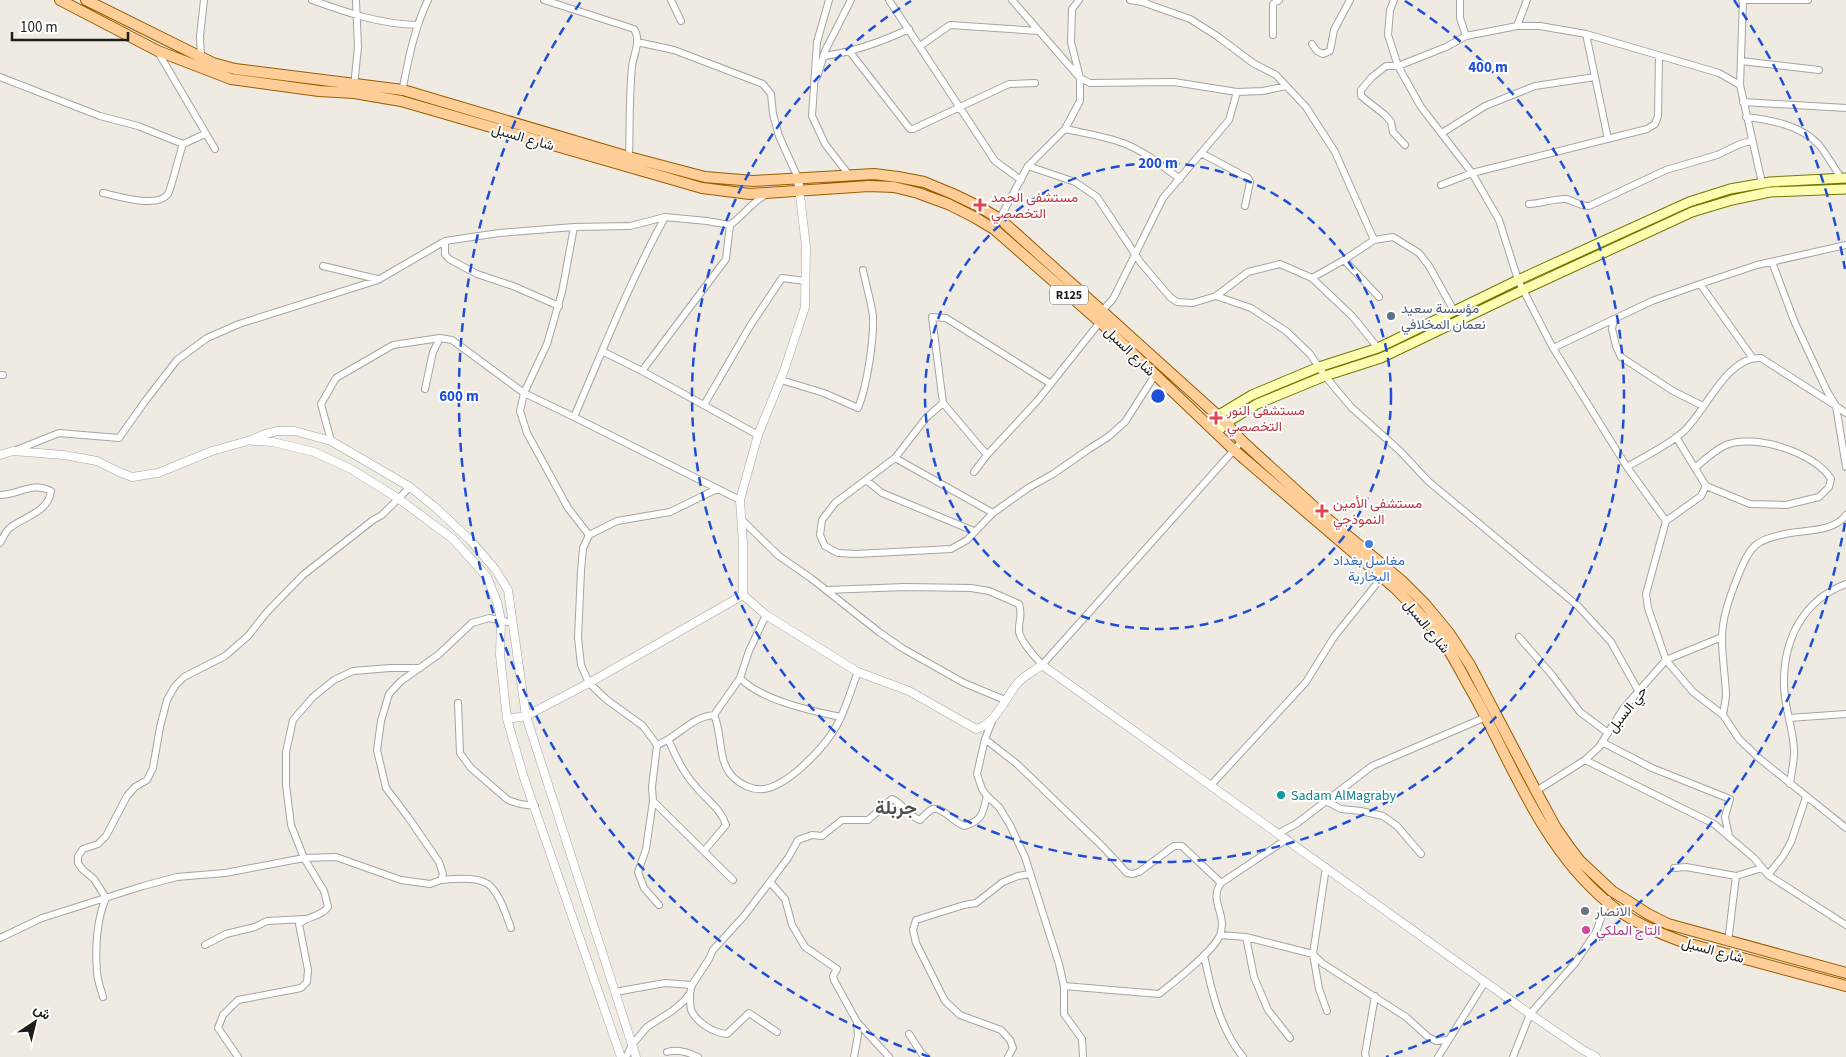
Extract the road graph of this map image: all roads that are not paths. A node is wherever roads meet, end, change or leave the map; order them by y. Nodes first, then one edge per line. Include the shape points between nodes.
1 (60, 0) edge
2 (86, 0) edge
3 (204, 0) edge
4 (312, 0) edge
5 (356, 0) edge
6 (428, 0) edge
7 (544, 0) edge
8 (671, 0) edge
9 (829, 0) edge
10 (851, 0) edge
11 (889, 0) edge
12 (1012, 0) edge
13 (1079, 0) edge
14 (1130, 0) edge
15 (1350, 0) edge
16 (1394, 0) edge
17 (1460, 0) edge
18 (1527, 0) edge
19 (1743, 0) edge
20 (1808, 0) edge
21 (1143, 1) edge
22 (1275, 1) edge
23 (99, 3) edge
24 (357, 16) junction
25 (681, 21) dead end
26 (418, 24) junction
27 (1516, 26) junction
28 (909, 30) junction
29 (1039, 31) junction
30 (1586, 34) junction
31 (1273, 35) dead end
32 (1466, 36) junction
33 (638, 42) junction
34 (1312, 44) dead end
35 (920, 46) junction
36 (158, 51) junction
37 (850, 52) junction
38 (824, 56) junction
39 (1659, 56) junction
40 (201, 57) junction
41 (1741, 61) junction
42 (1398, 66) junction
43 (1818, 70) dead end
44 (0, 77) edge
45 (1595, 77) junction
46 (1080, 78) junction
47 (1035, 83) dead end
48 (814, 85) junction
49 (1740, 85) junction
50 (1286, 86) junction
51 (354, 88) junction
52 (403, 90) junction
53 (1237, 92) junction
54 (400, 101) junction
55 (1743, 102) junction
56 (961, 108) junction
57 (1846, 108) edge
58 (1746, 116) junction
59 (1065, 129) junction
60 (1442, 133) junction
61 (205, 134) junction
62 (1608, 139) junction
63 (1751, 141) junction
64 (183, 144) junction
65 (1404, 145) dead end
66 (215, 149) dead end
67 (1201, 153) junction
68 (629, 157) junction
69 (1028, 166) junction
70 (1472, 173) junction
71 (849, 175) junction
72 (798, 178) junction
73 (1844, 178) edge
74 (1180, 179) junction
75 (1021, 180) junction
76 (1762, 183) junction
77 (1441, 185) dead end
78 (1846, 189) edge
79 (800, 191) junction
80 (772, 192) junction
81 (103, 193) dead end
82 (1530, 204) dead end
83 (1245, 206) dead end
84 (665, 217) junction
85 (1000, 219) junction
86 (730, 225) junction
87 (574, 227) junction
88 (994, 229) junction
89 (1374, 240) junction
90 (445, 241) junction
91 (1846, 244) edge
92 (1135, 255) junction
93 (1344, 260) junction
94 (1772, 262) junction
95 (323, 266) dead end
96 (863, 270) dead end
97 (1312, 278) junction
98 (378, 280) junction
99 (1518, 280) junction
100 (805, 281) junction
101 (1700, 284) junction
102 (1523, 290) junction
103 (1216, 296) junction
104 (1379, 297) dead end
105 (558, 306) junction
106 (1454, 311) junction
107 (1100, 312) junction
108 (1614, 319) junction
109 (1100, 322) junction
110 (440, 338) junction
111 (1378, 348) junction
112 (1552, 348) junction
113 (602, 352) junction
114 (1752, 357) junction
115 (1319, 367) junction
116 (642, 371) junction
117 (1155, 375) junction
118 (1325, 376) junction
119 (781, 380) junction
120 (1051, 384) junction
121 (425, 389) dead end
122 (524, 393) junction
123 (943, 403) junction
124 (704, 405) junction
125 (1703, 406) junction
126 (1836, 406) junction
127 (1846, 413) edge
128 (1217, 416) junction
129 (574, 417) junction
130 (1208, 424) junction
131 (1226, 424) junction
132 (1216, 432) junction
133 (758, 435) junction
134 (1676, 437) junction
135 (251, 440) junction
136 (331, 441) junction
137 (1242, 441) junction
138 (1234, 450) junction
139 (13, 452) junction
140 (0, 455) edge
141 (987, 455) junction
142 (895, 458) junction
143 (1627, 467) junction
144 (1846, 467) edge
145 (1695, 468) junction
146 (974, 472) dead end
147 (866, 480) junction
148 (1706, 486) junction
149 (410, 487) junction
150 (717, 489) junction
151 (0, 495) edge
152 (399, 499) junction
153 (740, 500) junction
154 (993, 513) junction
155 (1846, 515) edge
156 (742, 520) junction
157 (1666, 521) junction
158 (974, 531) junction
159 (589, 535) junction
160 (0, 543) edge
161 (1382, 577) junction
162 (1846, 584) edge
163 (826, 590) junction
164 (743, 595) junction
165 (766, 615) junction
166 (501, 620) junction
167 (514, 623) junction
168 (1519, 636) dead end
169 (1722, 637) junction
170 (1666, 660) junction
171 (1042, 665) junction
172 (420, 668) junction
173 (858, 672) junction
174 (740, 678) junction
175 (589, 683) junction
176 (1639, 692) junction
177 (1005, 700) junction
178 (458, 703) dead end
179 (1846, 714) edge
180 (714, 715) junction
181 (1723, 715) junction
182 (526, 716) junction
183 (995, 716) junction
184 (840, 717) junction
185 (1486, 717) junction
186 (1789, 718) junction
187 (507, 720) junction
188 (1608, 733) junction
189 (985, 739) junction
190 (669, 741) junction
191 (1602, 742) junction
192 (657, 745) junction
193 (1585, 760) junction
194 (1790, 784) junction
195 (1211, 785) junction
196 (1536, 791) junction
197 (987, 796) junction
198 (1806, 797) junction
199 (653, 801) junction
200 (1326, 801) junction
201 (535, 806) junction
202 (1846, 828) edge
203 (1279, 834) junction
204 (1730, 838) junction
205 (1287, 839) junction
206 (704, 852) junction
207 (1421, 854) dead end
208 (304, 858) junction
209 (1326, 867) junction
210 (1674, 868) dead end
211 (1762, 868) junction
212 (1030, 874) junction
213 (1768, 875) junction
214 (1736, 876) junction
215 (441, 880) junction
216 (733, 880) dead end
217 (770, 882) junction
218 (1221, 883) junction
219 (1612, 891) junction
220 (106, 898) junction
221 (1607, 902) junction
222 (659, 905) dead end
223 (304, 920) junction
224 (1846, 925) edge
225 (511, 928) dead end
226 (1220, 935) junction
227 (1246, 937) junction
228 (0, 938) edge
229 (1728, 942) junction
230 (205, 945) dead end
231 (1313, 954) junction
232 (1204, 955) junction
233 (1846, 973) edge
234 (1485, 982) junction
235 (692, 985) junction
236 (1064, 986) junction
237 (1846, 986) edge
238 (615, 992) junction
239 (690, 993) junction
240 (1375, 996) junction
241 (104, 997) dead end
242 (1327, 1011) dead end
243 (1530, 1014) junction
244 (857, 1022) junction
245 (777, 1032) dead end
246 (909, 1034) dead end
247 (1290, 1038) dead end
248 (1448, 1040) junction
249 (632, 1045) junction
250 (667, 1052) dead end
251 (238, 1057) edge
252 (621, 1057) edge
253 (626, 1057) edge
254 (636, 1057) edge
255 (698, 1057) edge
256 (854, 1057) edge
257 (889, 1057) edge
258 (926, 1057) edge
259 (1008, 1057) edge
260 (1082, 1057) edge
261 (1243, 1057) edge
262 (1366, 1057) edge
263 (1438, 1057) edge
264 (1513, 1057) edge
265 (1596, 1057) edge

1 - 36 main road, شارع السبل / R125
2 - 23 main road, شارع السبل / R125
3 - 40 street
4 - 24 street
5 - 24 street
6 - 26 street
7 - 33 street via 634,29
8 - 25 street
9 - 48 street via 816,42
10 - 38 street
11 - 28 street
12 - 29 street
13 - 46 street via 1072,9 1071,42
14 - 21 street
15 - 34 street via 1334,30 1330,51 1323,54
16 - 42 street via 1388,35
17 - 32 street via 1460,18
18 - 27 street
19 - 20 street
19 - 41 street
21 - 50 street via 1190,19 1276,75
22 - 31 street
23 - 40 main road, شارع السبل / R125
24 - 26 street via 393,24
24 - 51 street via 358,62
26 - 52 street
27 - 30 street via 1540,26
27 - 32 street
28 - 35 street
28 - 37 street
29 - 35 street via 950,25
29 - 46 street
30 - 39 street
30 - 45 street
32 - 42 street
33 - 68 street via 632,66
33 - 72 street via 674,50 763,84 771,94 779,136
35 - 56 street
36 - 51 main road, شارع السبل / R125 via 230,79 319,91
36 - 61 street
37 - 38 street
37 - 56 street via 910,129
38 - 48 street
39 - 49 street via 1719,73
39 - 62 street via 1658,116 1655,124
40 - 51 main road, شارع السبل / R125 via 235,69
41 - 43 street
41 - 49 street
42 - 60 street via 1421,106
42 - 65 street via 1386,66 1360,90 1362,96 1391,122 1393,132
44 - 64 street
45 - 60 street via 1536,86 1486,106
45 - 62 street
46 - 53 street via 1090,84 1174,82
46 - 59 street via 1080,101
47 - 56 street via 1009,84
48 - 71 street via 812,116 825,144
49 - 55 street
50 - 53 street
50 - 89 street via 1306,107 1335,152
51 - 52 main road, شارع السبل / R125
51 - 54 main road, شارع السبل / R125
52 - 54 street
52 - 68 main road, شارع السبل / R125
53 - 67 street via 1229,120
54 - 80 main road, شارع السبل / R125 via 702,188 750,194
55 - 57 street
55 - 58 street
56 - 75 street via 996,161
58 - 63 street
58 - 73 street via 1796,128 1818,144
59 - 69 street
59 - 74 street via 1123,143
60 - 70 street
61 - 64 street
61 - 66 street
62 - 70 street
63 - 76 street
63 - 82 street via 1718,156 1666,170 1589,206 1579,206 1564,199
64 - 81 street via 168,194 160,200 144,202
67 - 74 street
67 - 83 street via 1248,178
68 - 72 main road, شارع السبل / R125 via 705,177 753,181
69 - 75 street
69 - 92 street via 1075,182 1097,197
70 - 77 street
70 - 99 street via 1499,220
71 - 72 main road, شارع السبل / R125
71 - 85 main road, شارع السبل / R125 via 874,174 924,182
72 - 79 street
73 - 76 main road
74 - 92 street via 1163,198
75 - 85 street
76 - 99 main road via 1689,202
78 - 102 main road via 1770,192 1692,212
79 - 80 main road, شارع السبل / R125
79 - 88 main road, شارع السبل / R125 via 894,187 948,204
79 - 100 street via 806,247
80 - 86 street via 756,200
84 - 86 street
84 - 87 street via 630,226
84 - 113 street
85 - 88 street
85 - 107 main road, شارع السبل / R125
86 - 116 street via 726,259
87 - 90 street
87 - 105 street
88 - 109 main road, شارع السبل / R125
89 - 93 street
89 - 106 street via 1393,236 1419,253 1430,266
90 - 98 street
90 - 105 street via 445,254 449,259 477,274
91 - 94 street
92 - 103 street via 1177,302 1192,303
92 - 107 street via 1113,299
93 - 97 street
93 - 104 street
94 - 101 street
94 - 126 street via 1795,323
95 - 98 street
96 - 119 street via 873,317 869,363 858,408
97 - 103 street via 1280,264 1248,272
97 - 111 street via 1353,317
98 - 139 street via 239,324 207,338 177,360 119,438 59,433
99 - 102 street
99 - 106 main road
100 - 119 street via 805,307
100 - 124 street via 782,278
101 - 108 street
101 - 114 street
102 - 112 street
102 - 118 main road via 1381,358
103 - 115 street via 1251,308 1286,331
105 - 122 street via 547,344
106 - 111 main road
107 - 128 main road, شارع السبل / R125
108 - 112 street
108 - 125 street via 1612,329 1621,356 1673,391
109 - 117 main road, شارع السبل / R125
109 - 120 street
110 - 121 street via 433,352
110 - 122 street via 452,340
110 - 136 street via 392,345 336,378 321,404
111 - 115 main road
112 - 143 street
113 - 116 street
113 - 129 street
114 - 125 street via 1730,373
114 - 126 street via 1761,358
115 - 118 street
115 - 128 main road via 1252,396
116 - 124 street
117 - 130 main road, شارع السبل / R125
117 - 154 street via 1125,422 1108,438
118 - 131 main road via 1257,404
118 - 176 street via 1351,407 1428,481 1578,606 1611,642
119 - 133 street
120 - 123 street via 946,318 932,317
120 - 141 street
122 - 129 street
122 - 159 street via 520,411 528,433 568,508
123 - 141 street
123 - 142 street via 926,418
124 - 133 street
125 - 134 street
126 - 127 street
126 - 144 street
128 - 130 main road
128 - 131 main road, شارع السبل / R125
129 - 150 street
130 - 132 main road, شارع السبل / R125
131 - 132 main road
131 - 137 main road, شارع السبل / R125
132 - 138 main road, شارع السبل / R125
133 - 153 street
134 - 143 street
134 - 145 street
135 - 136 street via 278,431 294,431
135 - 139 street via 158,472 132,477 97,461
135 - 152 street via 314,452 351,469
136 - 149 street
137 - 138 street
137 - 196 main road, شارع السبل / R125 via 1425,604 1449,633 1474,672
138 - 161 main road, شارع السبل / R125
138 - 171 street
139 - 140 street
141 - 146 street
142 - 147 street
142 - 154 street
143 - 157 street
145 - 148 street
145 - 148 street via 1726,445 1754,441 1776,445 1805,458 1827,472 1831,479 1829,487 1818,497 1786,504 1750,504
147 - 158 street via 882,493
147 - 158 street via 835,502 822,520 820,535 825,546 838,553 951,548 967,540
148 - 157 street via 1701,496
149 - 152 street
149 - 167 street via 471,541 495,568 508,590
150 - 153 street
150 - 159 street via 670,512 617,521
151 - 160 street via 32,487 51,491 44,508 8,528
152 - 166 street via 453,539 487,577
152 - 220 street via 304,575 248,636 225,656 184,677 175,686 165,709 153,768 147,780 127,796 106,836 98,844 83,849 78,856 82,869 94,879
153 - 156 street
154 - 158 street
155 - 169 street via 1834,526 1757,542 1748,552 1729,598
156 - 163 street via 779,556
156 - 164 street
157 - 170 street via 1646,594
159 - 175 street via 583,548 578,638 581,664
161 - 185 main road, شارع السبل / R125 via 1442,640
161 - 195 street via 1334,637 1306,682
162 - 186 street via 1816,601 1802,617 1792,638 1785,662 1784,686
163 - 171 street via 905,587 989,591 1019,604 1022,640
163 - 177 street via 902,648 964,683
164 - 165 street
164 - 175 street
165 - 173 street
165 - 174 street
166 - 167 street
166 - 172 street via 489,618 472,623
166 - 187 street via 500,655
167 - 182 street
168 - 188 street via 1580,712
169 - 170 street, حي السبل
169 - 181 street via 1726,695
170 - 176 street, حي السبل
170 - 181 street via 1694,692
171 - 177 street via 1018,682
171 - 195 street
172 - 208 street via 353,672 334,680 293,720 286,752 286,785 291,825
172 - 215 street via 389,694 377,750 386,788 440,862
173 - 183 street via 909,691 976,729 982,728
173 - 184 street
174 - 180 street
174 - 184 street via 748,686 776,698
175 - 182 street
175 - 192 street via 644,726
176 - 188 street, حي السبل via 1623,709
177 - 183 street
178 - 201 street via 460,753 471,768 508,800
179 - 186 street
180 - 184 street via 724,765 732,776 754,789 780,783 818,752
180 - 190 street via 693,722
181 - 194 street via 1739,739
182 - 187 street
182 - 238 street
183 - 189 street
185 - 200 street via 1372,766
185 - 221 main road, شارع السبل / R125 via 1548,835 1575,872
186 - 194 street via 1794,750
187 - 201 street
188 - 191 street, حي السبل
189 - 197 street via 977,774
189 - 218 street via 1017,764 1128,873 1139,872 1174,846 1182,846
190 - 192 street
190 - 206 street via 679,765 723,815 726,825
191 - 193 street, حي السبل
191 - 204 street via 1652,768 1730,799 1725,817
192 - 199 street
193 - 196 street, حي السبل
193 - 204 street via 1714,824
194 - 198 street
195 - 203 street
196 - 219 main road, شارع السبل / R125 via 1570,848
197 - 212 street via 999,807 1010,825 1026,857
197 - 217 street via 981,818 965,826 934,809 920,820 892,800 868,820 842,820 822,836 812,834 798,840
198 - 202 street
198 - 213 street via 1791,842
199 - 206 street
199 - 222 street via 646,849 638,872 644,888
200 - 203 street
200 - 207 street via 1341,809 1383,816 1397,826
201 - 252 street
203 - 205 street
204 - 211 street
205 - 209 street
205 - 218 street
206 - 216 street
208 - 215 street via 336,857 401,880 430,884
208 - 220 street via 225,873 177,877
208 - 223 street via 324,892 328,907
209 - 231 street
209 - 234 street
210 - 214 street via 1686,867
211 - 213 street
211 - 214 street
212 - 236 street
212 - 259 street via 1003,882 976,903 916,920 913,930 944,1001 960,1015 1000,1030 1013,1048
213 - 224 street
214 - 229 street
215 - 225 street via 483,881 491,885
217 - 235 street via 713,950
217 - 244 street via 786,899 792,924 805,947 837,970 834,980
218 - 226 street via 1215,896 1222,921
219 - 221 street
219 - 229 main road, شارع السبل / R125 via 1668,924
220 - 228 street via 42,918
220 - 241 street via 99,920 96,972
221 - 237 main road, شارع السبل / R125 via 1664,936
221 - 243 street via 1596,932 1576,962
223 - 230 street via 267,921 226,934
223 - 251 street via 299,924 308,970 307,982 301,988 238,1000 224,1015 218,1028
226 - 227 street
226 - 232 street
227 - 231 street
227 - 247 street via 1254,977 1268,1010
229 - 233 main road, شارع السبل / R125
231 - 240 street
231 - 242 street via 1319,989
232 - 236 street via 1159,994
232 - 261 street via 1214,1002
234 - 243 street
234 - 248 street
235 - 238 street via 665,983
235 - 239 street
236 - 260 street via 1064,1014 1082,1040
238 - 249 street
239 - 245 street via 691,1010 700,1022 718,1034 728,1034 749,1013
239 - 249 street via 672,1011 647,1027
240 - 248 street via 1406,1017 1426,1036 1436,1041
240 - 262 street
243 - 264 street
243 - 265 street
244 - 256 street
244 - 257 street
246 - 258 street
248 - 263 street
249 - 253 street
249 - 254 street
250 - 255 street via 674,1050

